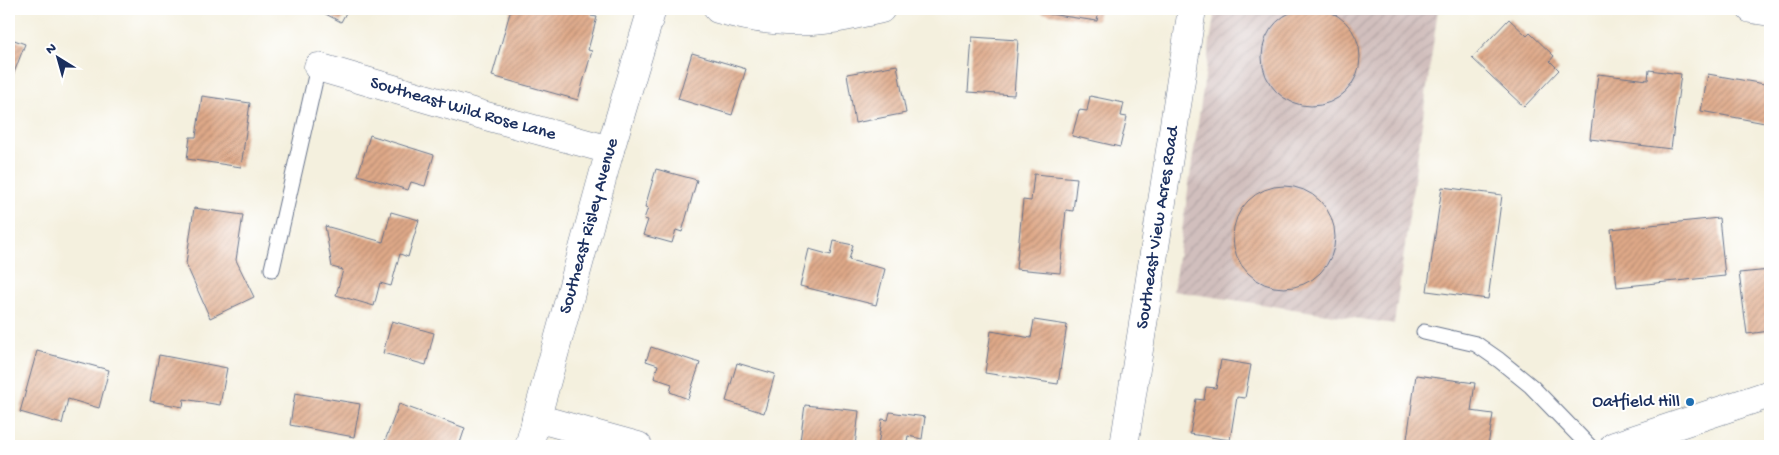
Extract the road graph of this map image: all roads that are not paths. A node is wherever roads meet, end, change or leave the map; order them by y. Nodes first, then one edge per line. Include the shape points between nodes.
1 (652, 9) edge
2 (718, 9) edge
3 (881, 9) edge
4 (1192, 9) edge
5 (1751, 9) edge
6 (1770, 12) edge
7 (318, 67) joint
8 (610, 150) junction
9 (272, 269) dead end
10 (1424, 332) dead end
11 (1770, 394) edge
12 (536, 418) junction
13 (529, 446) edge
14 (638, 446) edge
15 (1124, 446) edge
16 (1589, 446) edge
17 (1614, 446) edge

1 - 8 street, Southeast Risley Avenue
2 - 3 street via 760,19 793,22 826,20
4 - 15 street, Southeast View Acres Road
5 - 6 street
7 - 8 street, Southeast Wild Rose Lane
7 - 9 lane
8 - 12 street, Southeast Risley Avenue
10 - 16 lane via 1476,344 1500,360 1531,386
11 - 17 street
12 - 13 street, Southeast Risley Avenue
12 - 14 street

